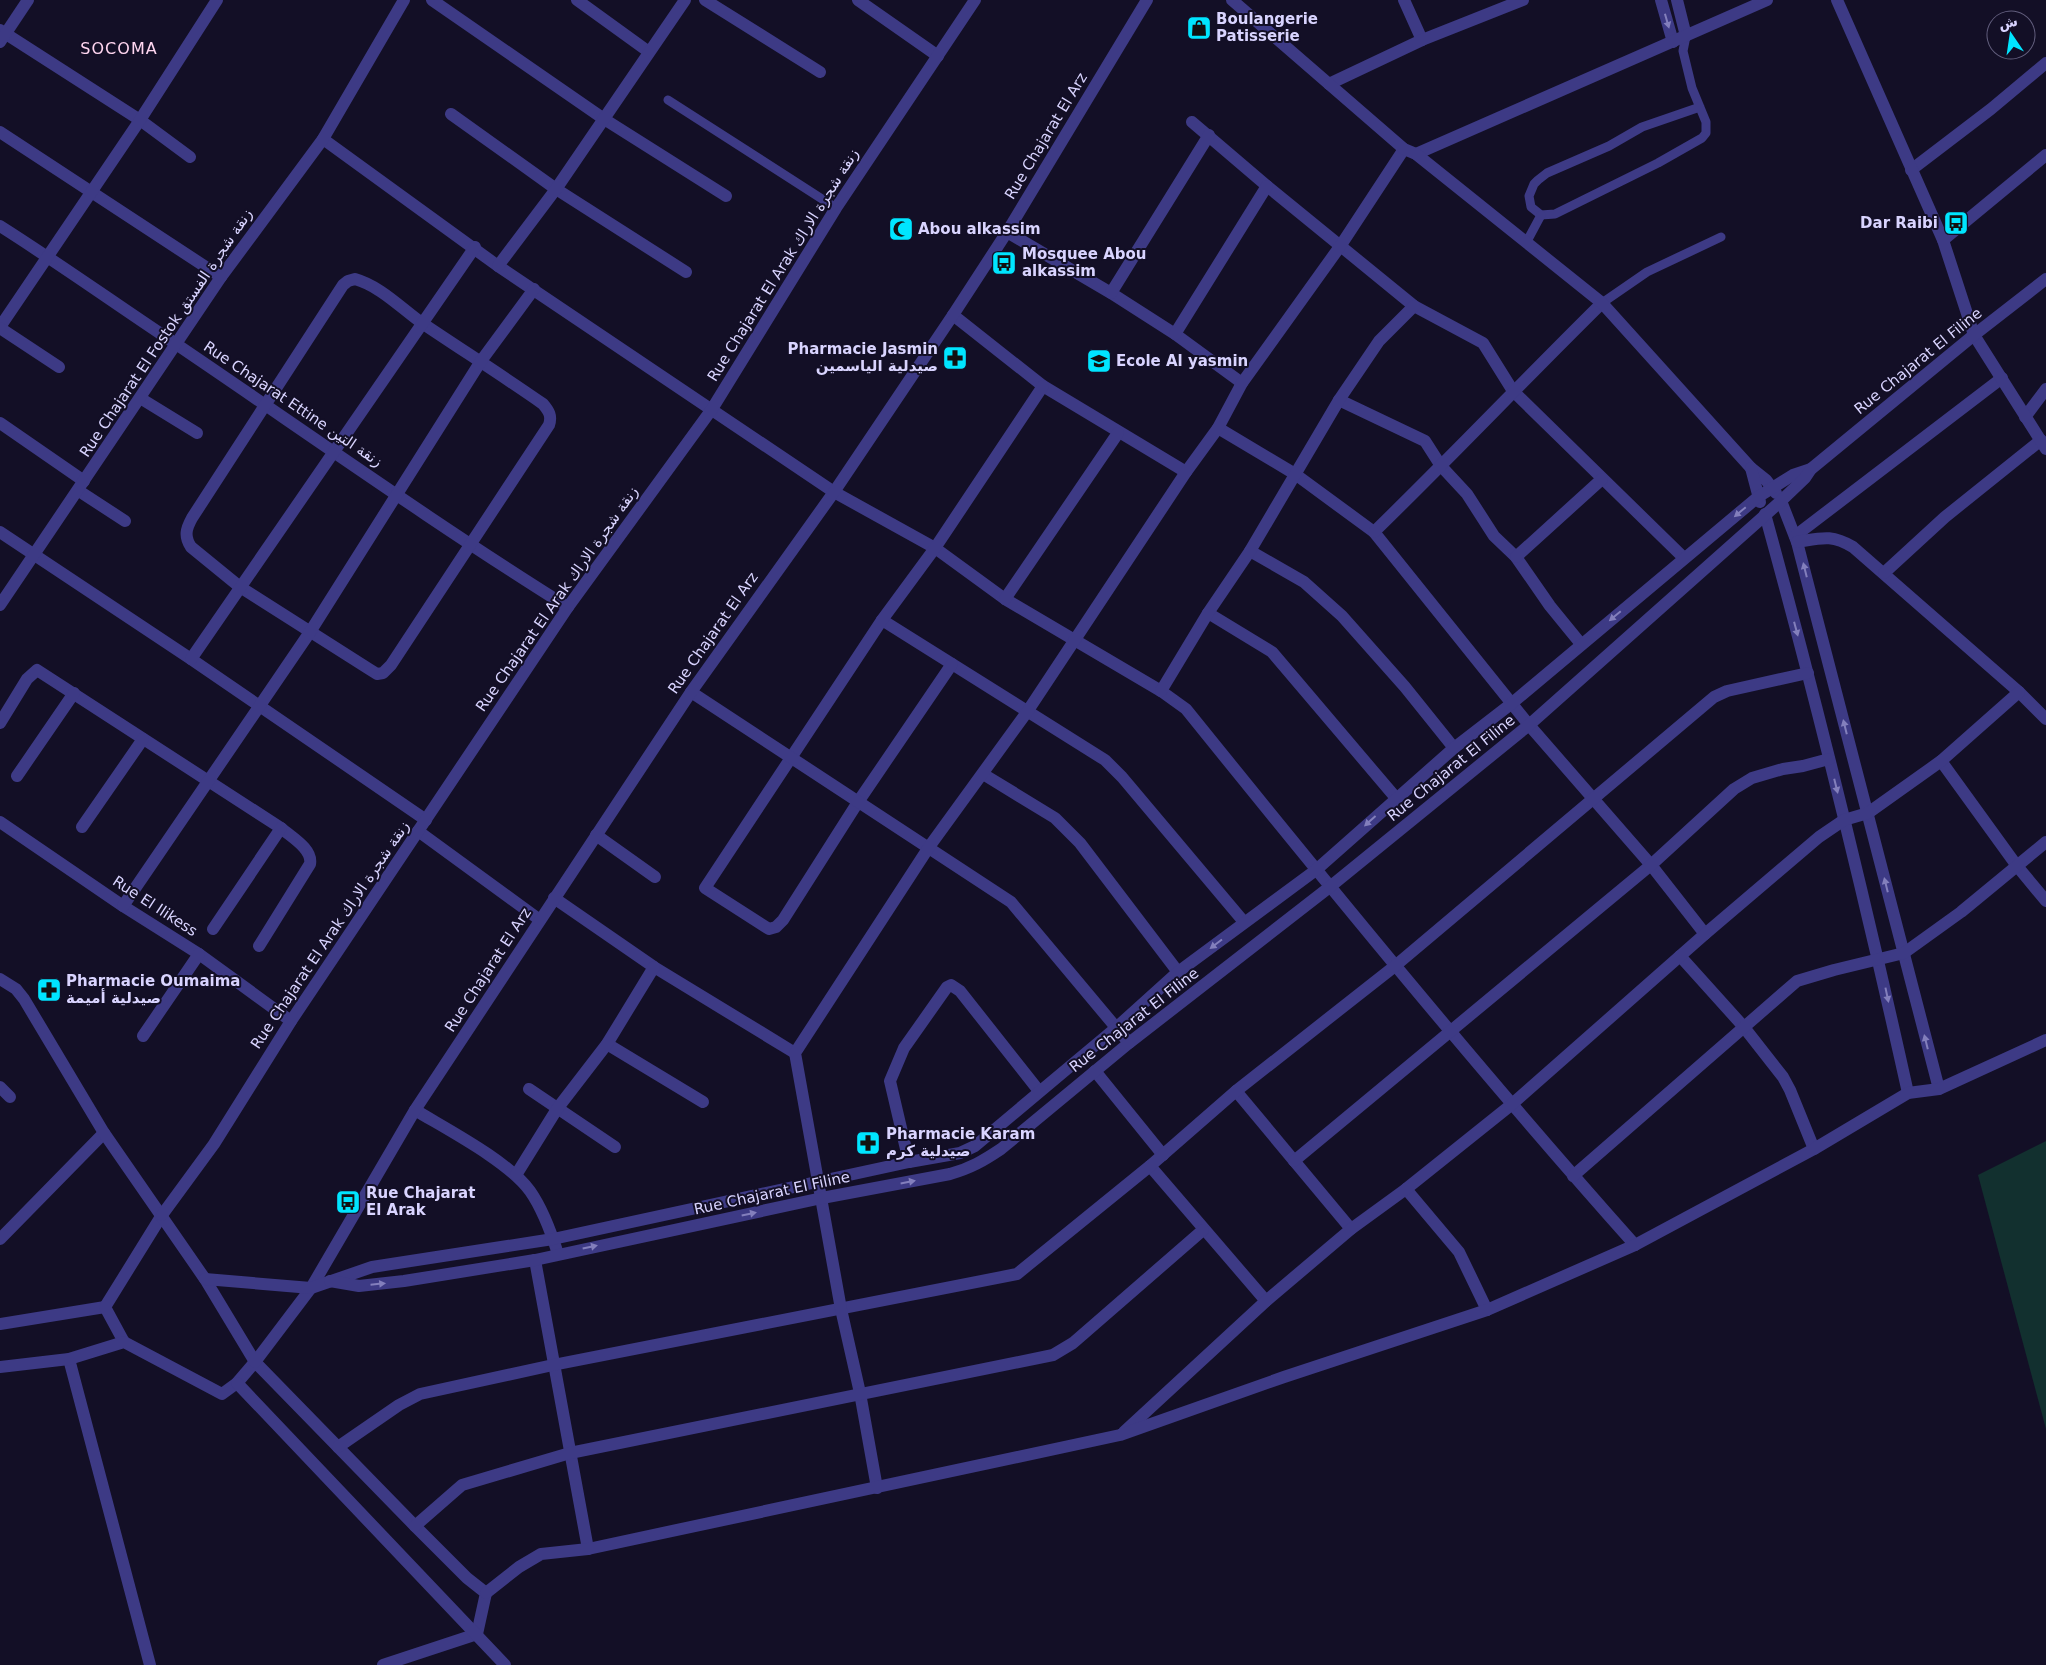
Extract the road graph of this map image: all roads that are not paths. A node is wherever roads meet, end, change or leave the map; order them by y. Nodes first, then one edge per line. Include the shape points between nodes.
1 (28, 0) edge
2 (217, 0) edge
3 (404, 0) edge
4 (432, 0) edge
5 (577, 0) edge
6 (685, 0) edge
7 (705, 0) edge
8 (858, 0) edge
9 (975, 0) edge
10 (1147, 0) edge
11 (1232, 0) edge
12 (1404, 0) edge
13 (1523, 0) edge
14 (1661, 0) edge
15 (1677, 0) edge
16 (1767, 0) edge
17 (1837, 0) edge
18 (2, 35) edge
19 (1686, 36) junction
20 (1422, 40) junction
21 (1673, 42) junction
22 (1682, 51) junction
23 (649, 52) junction
24 (938, 56) junction
25 (2046, 63) edge
26 (820, 72) dead end
27 (1329, 84) junction
28 (668, 100) dead end
29 (1700, 107) junction
30 (451, 114) dead end
31 (604, 119) junction
32 (140, 120) junction
33 (1192, 122) dead end
34 (0, 132) edge
35 (1209, 135) junction
36 (323, 138) junction
37 (1410, 152) junction
38 (2046, 155) edge
39 (190, 157) dead end
40 (1911, 170) junction
41 (1267, 186) junction
42 (556, 189) junction
43 (90, 191) junction
44 (726, 196) dead end
45 (836, 208) junction
46 (1541, 216) junction
47 (0, 226) edge
48 (1007, 232) junction
49 (1721, 237) dead end
50 (1943, 240) junction
51 (1526, 243) junction
52 (1341, 245) junction
53 (474, 247) junction
54 (48, 256) junction
55 (498, 266) junction
56 (686, 272) dead end
57 (221, 277) junction
58 (2046, 279) edge
59 (534, 289) junction
60 (1111, 293) junction
61 (1602, 303) junction
62 (1414, 306) junction
63 (953, 315) junction
64 (421, 322) junction
65 (0, 328) edge
66 (1175, 334) junction
67 (1974, 335) junction
68 (175, 344) junction
69 (481, 361) junction
70 (59, 367) dead end
71 (2002, 378) junction
72 (1242, 383) junction
73 (1043, 386) junction
74 (2046, 389) edge
75 (1513, 391) junction
76 (140, 398) junction
77 (1339, 400) junction
78 (267, 405) junction
79 (712, 409) junction
80 (2025, 416) junction
81 (0, 423) edge
82 (1218, 428) junction
83 (197, 433) dead end
84 (1118, 433) junction
85 (2044, 444) edge
86 (334, 451) junction
87 (1441, 466) junction
88 (1751, 468) junction
89 (1811, 469) junction
90 (1186, 472) junction
91 (1295, 474) junction
92 (1602, 479) junction
93 (82, 486) junction
94 (1772, 486) junction
95 (834, 492) junction
96 (397, 496) junction
97 (1758, 496) junction
98 (1781, 501) junction
99 (1765, 514) junction
100 (125, 521) dead end
101 (0, 532) edge
102 (1374, 532) junction
103 (1796, 539) junction
104 (472, 544) junction
105 (935, 548) junction
106 (1250, 551) junction
107 (35, 553) junction
108 (1516, 557) junction
109 (1684, 558) junction
110 (1884, 573) junction
111 (240, 587) junction
112 (1005, 599) junction
113 (0, 605) edge
114 (568, 607) junction
115 (1208, 614) junction
116 (882, 620) junction
117 (310, 632) junction
118 (1074, 642) junction
119 (1581, 644) junction
120 (191, 658) junction
121 (952, 664) junction
122 (1808, 673) junction
123 (690, 692) junction
124 (1161, 692) junction
125 (2019, 692) junction
126 (74, 693) junction
127 (1511, 704) junction
128 (259, 705) junction
129 (1027, 712) junction
130 (2046, 719) edge
131 (0, 723) edge
132 (1528, 726) junction
133 (143, 739) junction
134 (1454, 748) junction
135 (791, 758) junction
136 (1829, 759) junction
137 (1941, 761) junction
138 (983, 774) junction
139 (17, 776) dead end
140 (207, 782) junction
141 (1396, 798) junction
142 (1594, 799) junction
143 (858, 802) junction
144 (1868, 814) junction
145 (426, 820) junction
146 (1844, 820) junction
147 (0, 822) edge
148 (82, 827) dead end
149 (281, 828) junction
150 (418, 831) junction
151 (596, 835) junction
152 (2046, 842) edge
153 (929, 847) junction
154 (1651, 865) junction
155 (2017, 866) junction
156 (1316, 870) junction
157 (655, 877) dead end
158 (1331, 886) junction
159 (554, 898) junction
160 (2046, 901) edge
161 (123, 906) junction
162 (540, 920) junction
163 (1244, 922) junction
164 (213, 929) dead end
165 (1705, 934) junction
166 (259, 946) dead end
167 (1904, 953) junction
168 (199, 954) junction
169 (1680, 956) junction
170 (1879, 960) junction
171 (1396, 966) junction
172 (654, 967) junction
173 (1178, 972) junction
174 (0, 979) edge
175 (291, 1021) junction
176 (1743, 1026) junction
177 (1117, 1027) junction
178 (1452, 1032) junction
179 (143, 1036) dead end
180 (2046, 1040) edge
181 (1129, 1043) junction
182 (607, 1044) junction
183 (795, 1053) junction
184 (1095, 1071) junction
185 (0, 1087) edge
186 (528, 1089) dead end
187 (1939, 1089) junction
188 (1039, 1091) junction
189 (1236, 1092) junction
190 (1908, 1093) junction
191 (10, 1097) dead end
192 (703, 1102) dead end
193 (1511, 1104) junction
194 (557, 1109) junction
195 (415, 1110) junction
196 (104, 1133) junction
197 (615, 1147) dead end
198 (1814, 1149) junction
199 (1163, 1155) junction
200 (1294, 1161) junction
201 (909, 1162) junction
202 (1150, 1166) junction
203 (516, 1175) junction
204 (1573, 1176) junction
205 (818, 1182) junction
206 (1406, 1189) junction
207 (822, 1198) junction
208 (162, 1215) junction
209 (1351, 1229) junction
210 (1203, 1230) junction
211 (0, 1239) edge
212 (553, 1239) junction
213 (1634, 1245) junction
214 (558, 1254) junction
215 (535, 1260) junction
216 (205, 1279) junction
217 (330, 1281) junction
218 (311, 1288) junction
219 (1266, 1301) junction
220 (105, 1306) junction
221 (842, 1310) junction
222 (1487, 1310) junction
223 (0, 1324) edge
224 (124, 1342) junction
225 (68, 1359) junction
226 (255, 1362) junction
227 (553, 1365) junction
228 (0, 1367) edge
229 (237, 1383) junction
230 (860, 1393) junction
231 (1120, 1435) junction
232 (338, 1447) junction
233 (570, 1453) junction
234 (877, 1488) junction
235 (415, 1526) junction
236 (588, 1549) junction
237 (486, 1593) junction
238 (477, 1634) junction
239 (150, 1665) edge
240 (384, 1665) edge
241 (505, 1665) edge

1 - 18 street
2 - 32 street
3 - 36 street, Rue Chajarat El Fostok زنقة شجرة الفستق
4 - 31 street
5 - 23 street
6 - 23 street
7 - 26 street
8 - 24 street
9 - 24 street, Rue Chajarat El Arak زنقة شجرة الاراك
10 - 48 street, Rue Chajarat El Arz
11 - 27 street
12 - 20 street
13 - 20 street
14 -> 21 street
15 - 19 street
16 - 19 street
17 - 40 street
18 - 32 street
19 - 21 street
19 - 22 lane
20 - 27 street
21 - 22 lane
21 - 37 street
22 - 29 lane
23 - 31 street
24 - 45 street, Rue Chajarat El Arak زنقة شجرة الاراك
25 - 40 street
27 - 37 street
28 - 45 lane
29 - 46 lane via 1706,133 1697,142 1567,209
29 - 46 lane via 1642,127 1543,176 1528,196 1531,207
30 - 42 street
31 - 42 street
31 - 44 street
32 - 39 street
32 - 43 street
33 - 35 street
34 - 43 street
35 - 41 street
35 - 60 street
36 - 53 street
36 - 57 street, Rue Chajarat El Fostok زنقة شجرة الفستق
37 - 51 street
37 - 52 street
38 - 50 street
40 - 50 street
41 - 52 street
41 - 66 street
42 - 55 street
42 - 56 street
43 - 54 street
43 - 57 street
45 - 79 street, Rue Chajarat El Arak زنقة شجرة الاراك
46 - 51 lane
47 - 54 street, Rue Chajarat Ettine زنقة التين
48 - 60 street
48 - 63 street, Rue Chajarat El Arz
49 - 61 lane via 1647,272
50 - 67 street
51 - 61 street
52 - 62 street
52 - 72 street
53 - 55 street
53 - 64 street
54 - 65 street
54 - 68 street, Rue Chajarat Ettine زنقة التين
55 - 59 street
57 - 68 street, Rue Chajarat El Fostok زنقة شجرة الفستق
58 - 67 street, Rue Chajarat El Filine
59 - 69 street
59 - 79 street
60 - 66 street
61 - 75 street
61 - 88 street
62 - 75 street via 1483,343
62 - 77 street via 1379,341
63 - 73 street
63 - 95 street, Rue Chajarat El Arz
64 - 69 street
64 - 78 street via 372,286 355,279 348,281
64 - 86 street
65 - 70 street
66 - 72 street
67 - 71 street
67 - 89 street, Rue Chajarat El Filine
68 - 76 street, Rue Chajarat El Fostok زنقة شجرة الفستق
68 - 78 street, Rue Chajarat Ettine زنقة التين
69 - 96 street
69 - 104 street via 543,404 551,419
71 - 80 street
71 - 103 street
72 - 82 street
73 - 84 street
73 - 105 street
74 - 80 street
75 - 87 street
75 - 92 street
76 - 83 street
76 - 93 street, Rue Chajarat El Fostok زنقة شجرة الفستق
77 - 87 street via 1425,441
77 - 91 street
78 - 86 street, Rue Chajarat Ettine زنقة التين
78 - 111 street via 192,518 186,533 191,547
79 - 95 street
79 - 114 street, Rue Chajarat El Arak زنقة شجرة الاراك
80 - 85 street
81 - 93 street
82 - 90 street
82 - 91 street
84 - 90 street
84 - 112 street
85 - 110 street via 1945,516
86 - 96 street, Rue Chajarat Ettine زنقة التين
86 - 111 street
87 - 102 street
87 - 108 street via 1467,494 1494,536
88 - 94 street
88 - 97 street
89 - 94 street, Rue Chajarat El Filine
89 - 98 street, Rue Chajarat El Filine
90 - 118 street
91 - 102 street
91 - 106 street
92 - 108 street
92 - 109 street
93 - 100 street
93 - 107 street, Rue Chajarat El Fostok زنقة شجرة الفستق
94 - 97 street, Rue Chajarat El Filine
94 - 98 street
95 - 105 street
95 - 123 street, Rue Chajarat El Arz
96 - 104 street, Rue Chajarat Ettine زنقة التين
96 - 117 street
97 - 99 street
97 -> 109 street, Rue Chajarat El Filine
98 - 99 street, Rue Chajarat El Filine
98 - 103 street
99 -> 122 street
99 - 132 street, Rue Chajarat El Filine
101 - 107 street
102 - 127 street
103 - 110 street via 1830,537 1842,540
144 -> 103 street
104 - 114 street, Rue Chajarat Ettine زنقة التين
104 - 117 street via 383,674 377,674
105 - 112 street
105 - 116 street
106 - 115 street
106 - 134 street via 1304,582 1342,616
107 - 113 street, Rue Chajarat El Fostok زنقة شجرة الفستق
107 - 120 street
108 - 119 street
109 -> 119 street, Rue Chajarat El Filine
110 - 125 street
111 - 117 street
111 - 120 street
112 - 118 street
114 - 145 street, Rue Chajarat El Arak زنقة شجرة الاراك
115 - 124 street
115 - 141 street via 1272,652
116 - 121 street
116 - 135 street
117 - 128 street
118 - 124 street
118 - 129 street
119 - 127 street, Rue Chajarat El Filine
120 - 128 street
121 - 129 street
121 - 143 street
122 - 136 street
122 - 142 street via 1714,697
123 - 135 street
123 - 151 street, Rue Chajarat El Arz
124 - 156 street via 1186,709
125 - 130 street
125 - 137 street
126 - 131 street via 38,670 27,679
126 - 133 street
126 - 139 street
127 - 132 street
127 - 134 street, Rue Chajarat El Filine
128 - 140 street
128 - 145 street
129 - 138 street
129 - 163 street via 1105,760
132 - 142 street
132 - 158 street, Rue Chajarat El Filine
133 - 140 street
133 - 148 street
134 - 141 street, Rue Chajarat El Filine
135 - 143 street
135 - 143 street via 705,888 769,929 776,927
136 -> 146 street
136 - 154 street via 1752,778 1734,789
137 - 144 street
137 - 155 street
138 - 153 street
138 - 173 street via 1054,818 1080,843
140 - 149 street
140 - 161 street
141 -> 156 street, Rue Chajarat El Filine
142 - 154 street
142 - 171 street
143 - 153 street
144 - 146 street
167 -> 144 street
145 - 150 street, Rue Chajarat El Arak زنقة شجرة الاراك
146 - 165 street
146 - 170 street
147 - 161 street, Rue El Ilikess
149 - 164 street
149 - 166 street via 304,847 310,864
150 - 162 street
150 - 175 street, Rue Chajarat El Arak زنقة شجرة الاراك
151 - 157 street
151 - 159 street, Rue Chajarat El Arz
152 - 155 street
153 - 177 street via 1011,902
153 - 183 street
154 - 165 street
154 - 178 street
155 - 160 street
155 - 167 street
156 - 158 street
156 - 163 street, Rue Chajarat El Filine
158 - 171 street
158 - 181 street, Rue Chajarat El Filine
159 - 162 street, Rue Chajarat El Arz
159 - 172 street
161 - 168 street, Rue El Ilikess
162 - 195 street, Rue Chajarat El Arz
163 -> 173 street, Rue Chajarat El Filine
165 - 169 street
167 - 170 street
187 -> 167 street
168 - 175 street, Rue El Ilikess
168 - 179 street
169 - 176 street
169 - 193 street
170 - 176 street via 1797,981
170 -> 190 street
171 - 178 street
171 - 189 street
172 - 182 street
172 - 183 street
173 - 177 street, Rue Chajarat El Filine
174 - 196 street via 16,989 24,999
175 - 208 street, Rue Chajarat El Arak زنقة شجرة الاراك via 214,1144
176 - 198 street via 1790,1090
176 - 204 street
177 - 181 street
177 - 188 street, Rue Chajarat El Filine
178 - 193 street
178 - 200 street
180 - 187 street
181 - 184 street, Rue Chajarat El Filine
182 - 192 street
182 - 194 street
183 - 205 street
184 - 199 street
207 -> 184 street, Rue Chajarat El Filine via 970,1169 1001,1148
185 - 191 street
186 - 194 street
187 - 190 street
188 - 201 street, Rue Chajarat El Filine via 975,1146 960,1153
188 - 201 street via 960,991 951,985 947,987 904,1048 890,1081
189 - 199 street
189 - 200 street
190 - 198 street
193 - 204 street
193 - 206 street
194 - 197 street
194 - 203 street
195 - 203 street
195 - 218 street, Rue Chajarat El Arz
196 - 208 street
196 - 211 street
198 - 213 street
199 - 202 street
200 - 209 street
201 - 205 street, Rue Chajarat El Filine
202 - 210 street
202 - 221 street via 1017,1274
203 - 212 street via 531,1192
204 - 213 street
205 - 207 street
205 - 212 street, Rue Chajarat El Filine
206 - 209 street
206 - 222 street via 1460,1252
214 -> 207 street, Rue Chajarat El Filine
207 - 221 street
208 - 216 street
208 - 220 street, Rue Chajarat El Arak زنقة شجرة الاراك
209 - 219 street
210 - 219 street
210 - 230 street via 1073,1342 1053,1355
212 - 214 street
212 - 217 street, Rue Chajarat El Filine via 372,1267
213 - 222 street
214 - 215 street, Rue Chajarat El Filine
217 -> 215 street, Rue Chajarat El Filine via 359,1286
215 - 227 street
216 - 218 street
216 - 226 street
217 - 218 street, Rue Chajarat El Filine
218 - 226 street
219 - 231 street
220 - 223 street
220 - 224 street
221 - 227 street
221 - 230 street
222 - 231 street
224 - 225 street
224 - 229 street via 222,1394
225 - 228 street
225 - 239 street
226 - 229 street
226 - 232 street
227 - 232 street via 420,1394
227 - 233 street
229 - 238 street
230 - 233 street
230 - 234 street
231 - 234 street
232 - 235 street
233 - 235 street via 462,1485
233 - 236 street
234 - 236 street
235 - 237 street
236 - 237 street via 541,1554
237 - 238 street
238 - 240 street
238 - 241 street

